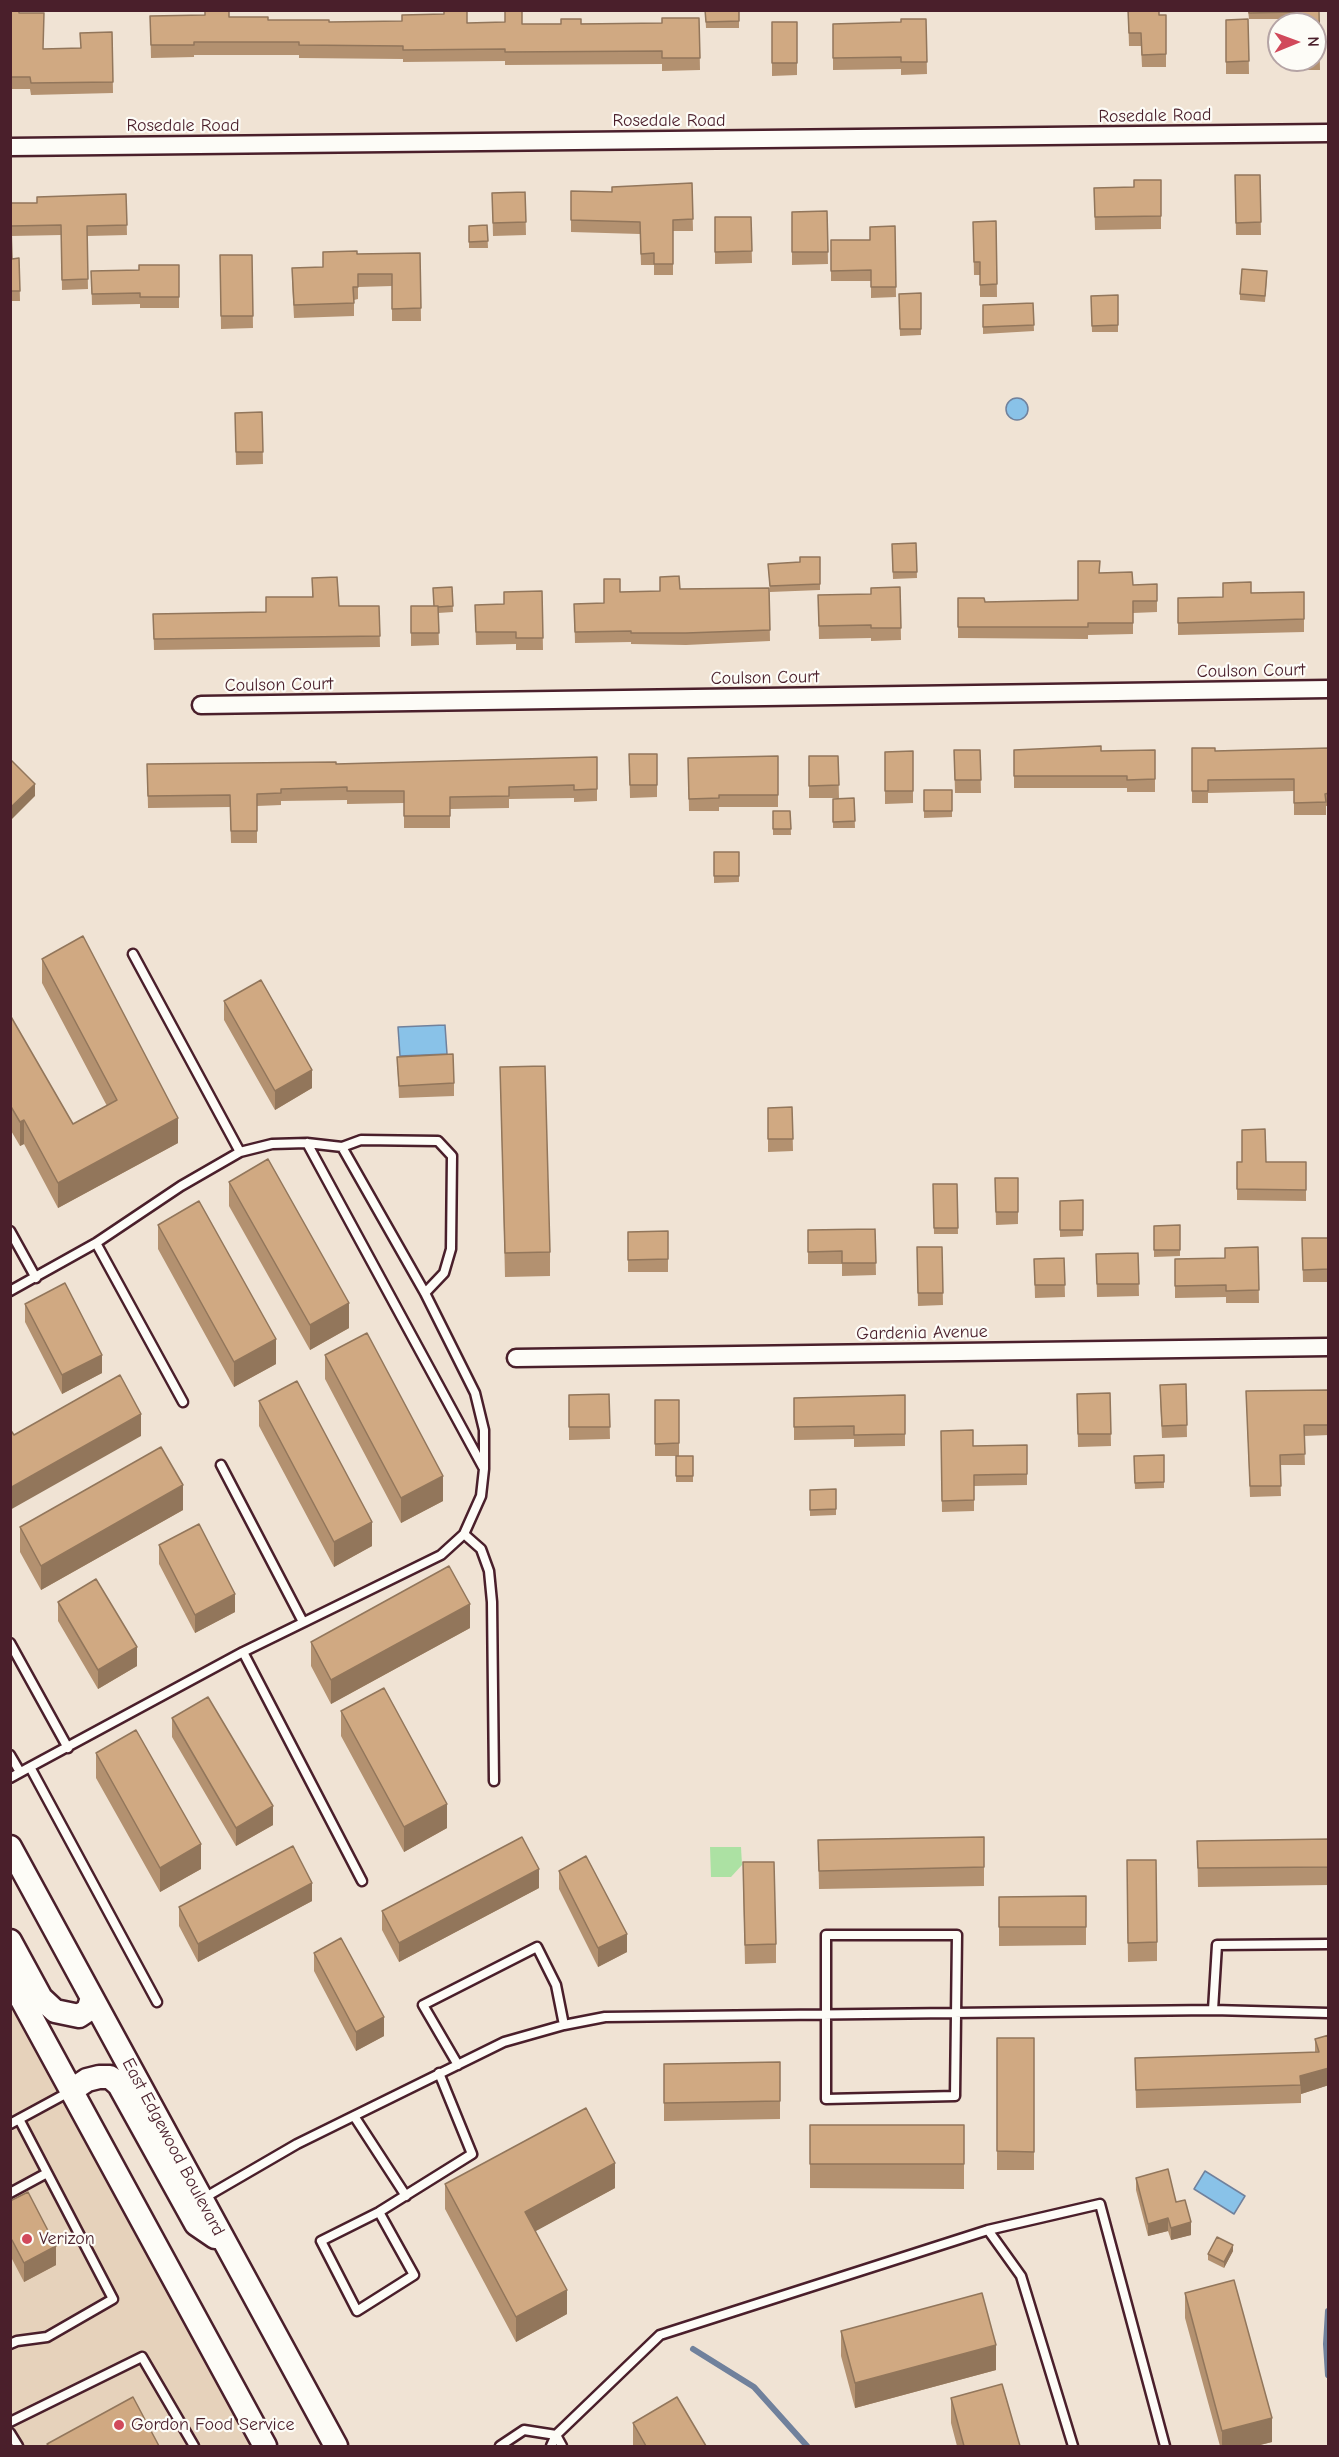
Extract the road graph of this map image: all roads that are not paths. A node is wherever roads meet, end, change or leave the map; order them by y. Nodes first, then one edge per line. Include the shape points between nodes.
1 (1329, 133) edge
2 (10, 147) edge
3 (1329, 689) edge
4 (201, 705) dead end
5 (133, 954) dead end
6 (307, 1143) junction
7 (342, 1147) junction
8 (240, 1152) junction
9 (10, 1231) edge
10 (96, 1243) junction
11 (36, 1278) junction
12 (10, 1291) edge
13 (425, 1293) junction
14 (1329, 1347) edge
15 (516, 1358) dead end
16 (183, 1402) dead end
17 (220, 1465) dead end
18 (484, 1469) junction
19 (464, 1534) junction
20 (303, 1622) junction
21 (10, 1642) edge
22 (243, 1652) junction
23 (68, 1748) junction
24 (10, 1755) edge
25 (30, 1767) junction
26 (20, 1772) junction
27 (10, 1778) edge
28 (494, 1781) dead end
29 (10, 1847) edge
30 (362, 1881) dead end
31 (10, 1941) edge
32 (1329, 1944) edge
33 (10, 1978) edge
34 (92, 1998) junction
35 (157, 2002) dead end
36 (1213, 2010) junction
37 (955, 2013) junction
38 (1329, 2013) edge
39 (827, 2016) junction
40 (564, 2025) junction
41 (458, 2065) junction
42 (439, 2073) junction
43 (72, 2090) junction
44 (354, 2116) junction
45 (15, 2122) edge
46 (47, 2173) junction
47 (10, 2193) edge
48 (406, 2196) junction
49 (201, 2200) junction
50 (379, 2212) junction
51 (988, 2230) junction
52 (224, 2243) junction
53 (10, 2344) edge
54 (10, 2422) edge
55 (10, 2433) edge
56 (556, 2435) junction
57 (18, 2446) edge
58 (194, 2446) edge
59 (265, 2446) edge
60 (336, 2446) edge
61 (500, 2446) edge
62 (551, 2446) edge
63 (562, 2446) edge
64 (1073, 2446) edge
65 (1165, 2446) edge

1 - 2 street, Rosedale Road
3 - 4 street, Coulson Court
5 - 8 lane
6 - 7 lane
6 - 8 lane via 272,1144
6 - 18 lane
7 - 13 lane
7 - 13 lane via 362,1140 438,1142 452,1156 451,1250 444,1273
8 - 10 lane
9 - 11 lane
10 - 11 lane
10 - 16 lane
11 - 12 lane
13 - 18 lane via 475,1393 484,1430
14 - 15 street, Gardenia Avenue
17 - 20 lane
18 - 19 lane via 481,1496
19 - 20 lane via 441,1555
19 - 28 lane via 481,1549 489,1571
20 - 22 lane
21 - 23 lane
22 - 23 lane
22 - 30 lane
23 - 25 lane
24 - 26 lane
25 - 26 lane
25 - 35 lane
26 - 27 lane
29 - 34 street, East Edgewood Boulevard
31 - 34 street via 41,1998 55,2011 79,2016 88,2010
32 - 36 lane via 1217,1946
33 - 43 street
34 - 49 street, East Edgewood Boulevard
36 - 37 lane
36 - 38 lane
37 - 39 lane
37 - 39 lane via 957,1935 826,1935
37 - 39 lane via 955,2096 826,2099
39 - 40 lane via 605,2017
40 - 41 lane via 504,2042
40 - 41 lane via 556,1985 537,1947 423,2005
41 - 42 lane
42 - 44 lane
42 - 48 lane via 472,2154
43 - 45 lane
43 - 52 street via 87,2079 99,2077 110,2077 119,2085 196,2224
43 - 59 street
44 - 48 lane
44 - 49 lane
45 - 46 lane
46 - 47 lane
46 - 53 lane via 113,2299 47,2337
48 - 50 lane
49 - 52 street, East Edgewood Boulevard
50 - 50 lane via 414,2275 357,2311 321,2241
51 - 56 lane via 660,2335
51 - 64 lane via 1022,2276
51 - 65 lane via 1100,2204
52 - 60 street, East Edgewood Boulevard
54 - 58 lane via 142,2357
55 - 57 lane
56 - 61 lane via 524,2430
56 - 62 lane
56 - 63 lane

